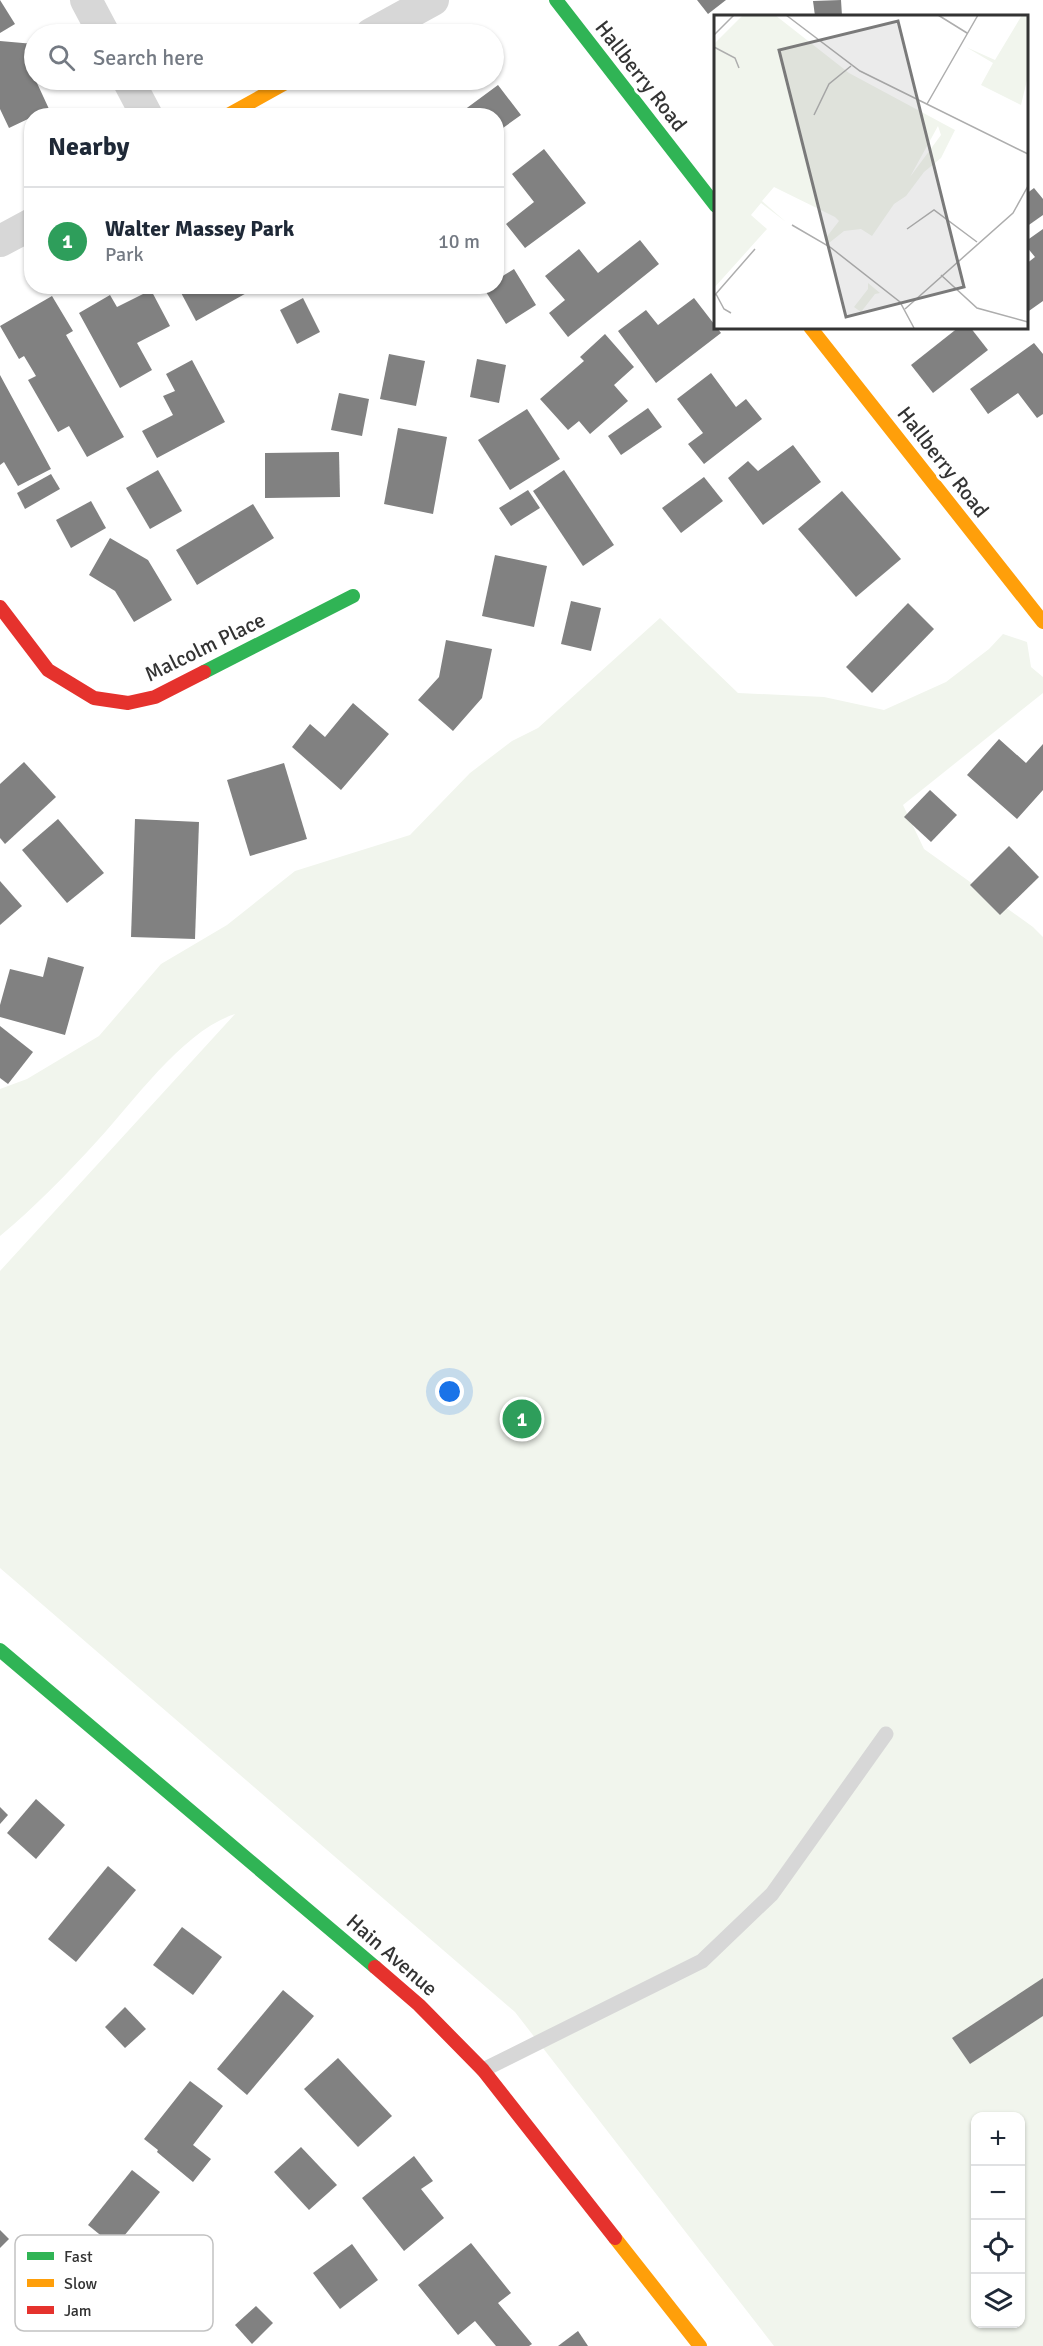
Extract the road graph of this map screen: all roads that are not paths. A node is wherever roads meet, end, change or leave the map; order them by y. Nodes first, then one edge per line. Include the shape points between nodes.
1 (86, 0) edge
2 (433, 0) edge
3 (556, 0) edge
4 (99, 24) edge
5 (389, 24) edge
6 (133, 90) edge
7 (273, 90) edge
8 (143, 108) edge
9 (240, 108) edge
10 (714, 203) edge
11 (24, 228) edge
12 (0, 241) edge
13 (811, 328) edge
14 (353, 596) dead end
15 (0, 607) edge
16 (1043, 622) edge
17 (0, 1650) edge
18 (886, 1734) dead end
19 (483, 2070) junction
20 (700, 2346) edge

1 - 4 street
2 - 5 street
3 - 10 street, Hallberry Road
6 - 8 street
7 - 9 street
11 - 12 street
13 - 16 street, Hallberry Road
14 - 15 street, Malcolm Place via 155,697 128,704 94,698 48,670
17 - 19 street, Hain Avenue via 419,2005
18 - 19 lane via 772,1893 702,1961
19 - 20 street, Hain Avenue

